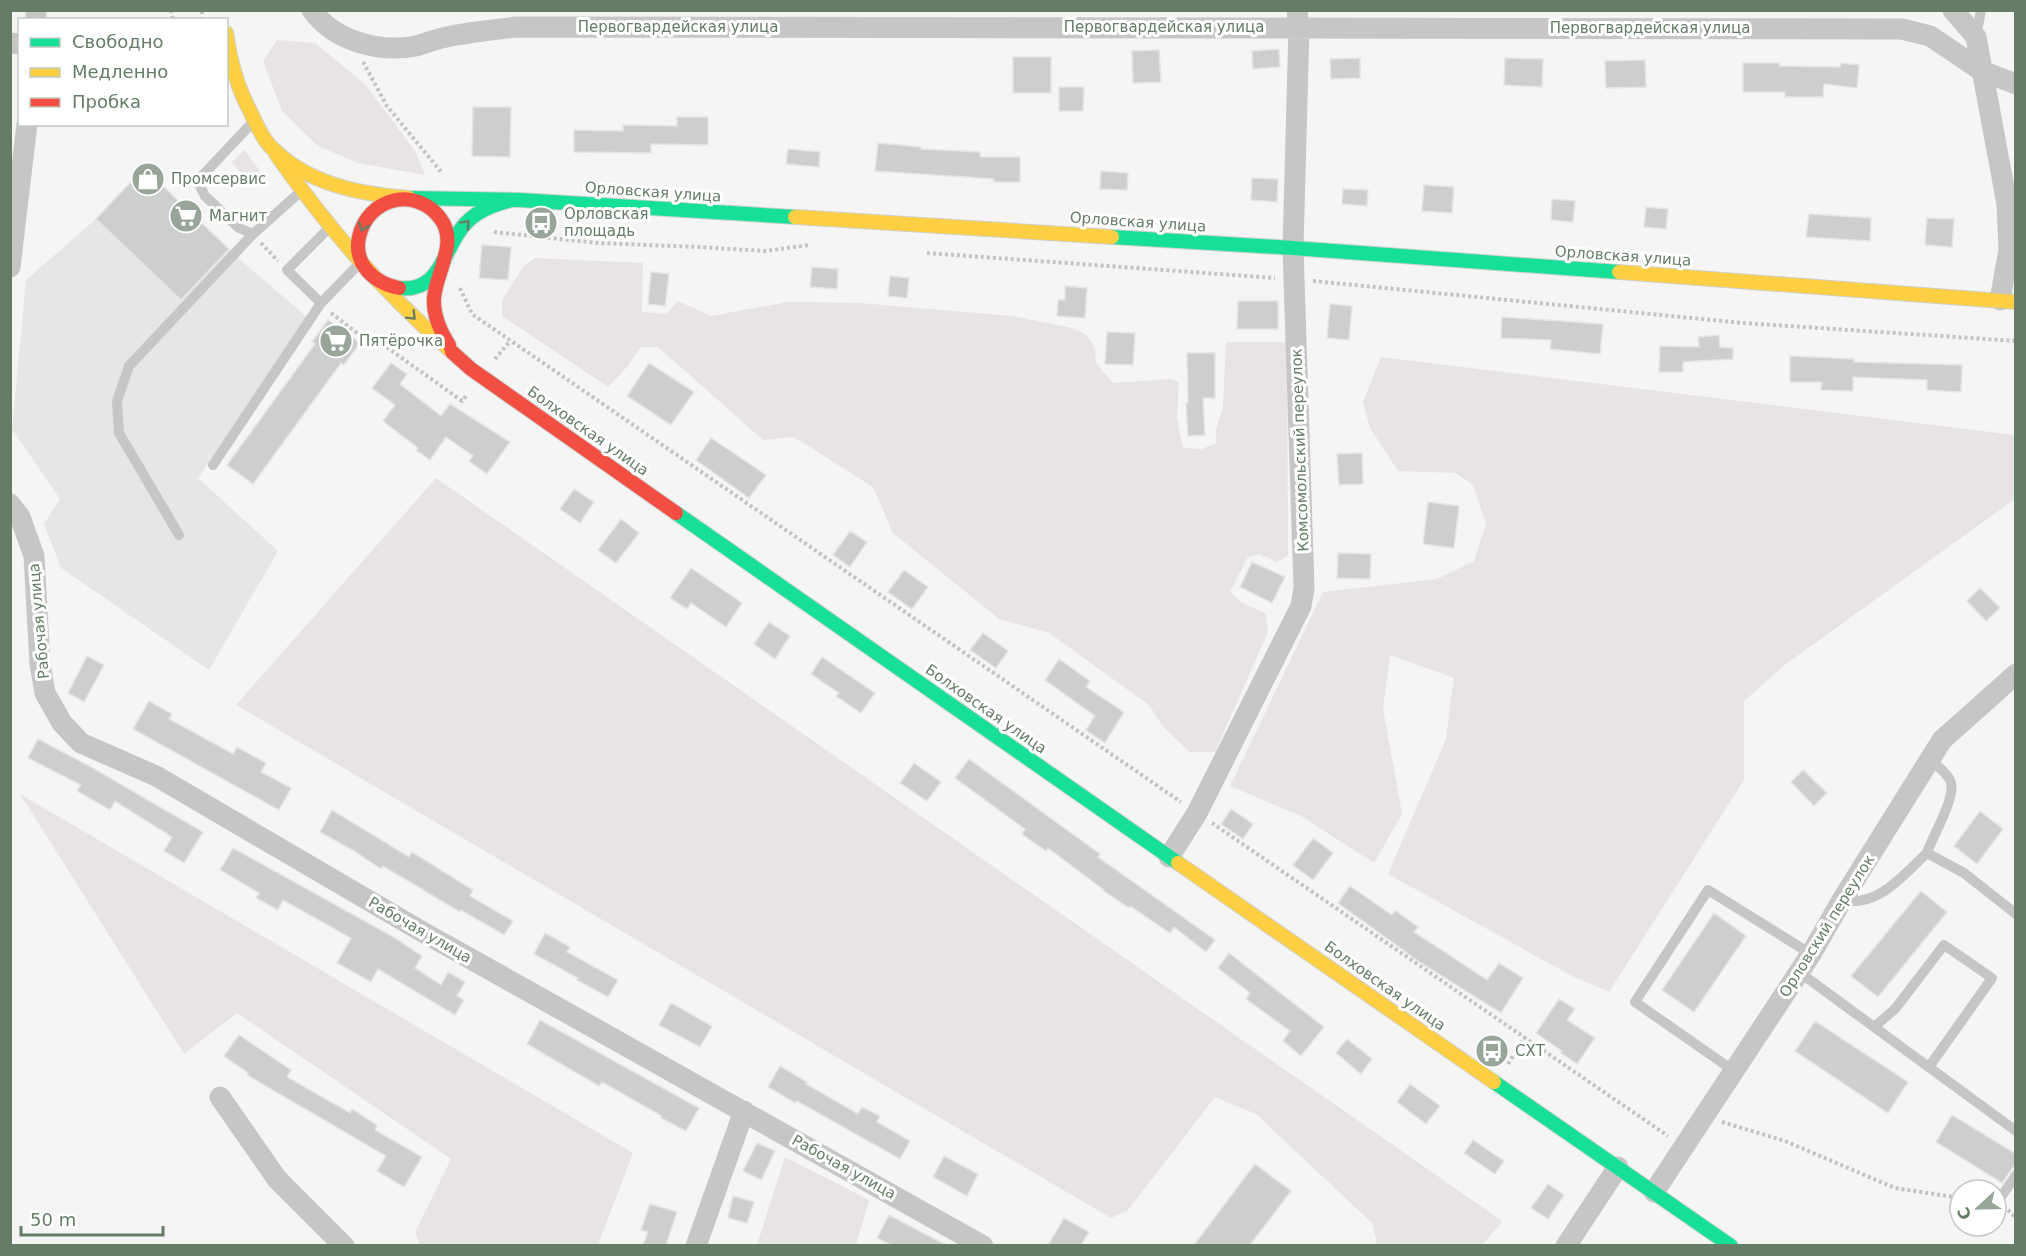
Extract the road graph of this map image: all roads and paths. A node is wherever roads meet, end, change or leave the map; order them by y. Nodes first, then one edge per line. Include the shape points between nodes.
1 (312, 10) edge
2 (1953, 10) edge
3 (1981, 10) edge
4 (1298, 19) edge
5 (1976, 37) junction
6 (228, 48) edge
7 (1982, 71) junction
8 (2016, 84) edge
9 (255, 121) junction
10 (27, 126) edge
11 (271, 147) junction
12 (301, 191) junction
13 (408, 199) junction
14 (512, 200) junction
15 (330, 228) junction
16 (490, 232) dead end
17 (253, 234) junction
18 (811, 245) dead end
19 (1293, 248) junction
20 (922, 253) dead end
21 (360, 263) junction
22 (10, 267) edge
23 (440, 269) junction
24 (287, 270) junction
25 (370, 275) junction
26 (1294, 279) junction
27 (457, 282) dead end
28 (2008, 301) edge
29 (321, 303) junction
30 (378, 341) dead end
31 (2016, 341) edge
32 (471, 369) junction
33 (213, 465) dead end
34 (10, 504) edge
35 (179, 535) dead end
36 (2016, 674) edge
37 (1930, 759) junction
38 (1197, 813) junction
39 (1927, 853) junction
40 (1169, 857) junction
41 (1842, 900) junction
42 (2016, 914) edge
43 (1811, 954) junction
44 (1799, 972) junction
45 (1874, 1027) junction
46 (1929, 1067) junction
47 (1734, 1071) junction
48 (220, 1097) dead end
49 (744, 1111) junction
50 (1703, 1117) junction
51 (2016, 1131) edge
52 (1684, 1146) junction
53 (1618, 1167) junction
54 (1653, 1192) junction
55 (1948, 1196) edge
56 (344, 1245) edge
57 (696, 1245) edge
58 (983, 1245) edge
59 (1566, 1245) edge
60 (1731, 1245) edge

1 - 4 street, Первогвардейская улица via 334,32 382,48 516,27
2 - 5 street
3 - 5 lane
4 - 7 street, Первогвардейская улица via 1902,28 1930,36
4 - 19 street, Комсомольский переулок
5 - 7 street
6 - 9 main road via 246,106
7 - 8 street, Первогвардейская улица
7 - 28 street via 2007,204
9 - 11 main road
9 - 17 lane via 202,176 200,186 205,196 239,228
10 - 22 street
11 - 12 main road, Болховская улица
11 - 13 main road, Орловская улица via 300,171 336,187
12 - 15 main road, Болховская улица
12 - 17 lane
13 - 14 main road, Орловская улица
13 - 23 main road via 427,205 441,219 448,250
13 -> 25 main road via 388,201 373,209 362,225 358,245
14 - 19 main road, Орловская улица
23 -> 14 main road via 460,229 471,218
15 - 21 main road, Болховская улица
15 - 24 lane
16 - 18 path via 598,243 765,251
17 - 24 path
17 - 35 lane via 129,366 117,401 119,432
19 - 26 street, Комсомольский переулок
19 - 28 main road, Орловская улица
20 - 26 path
21 - 25 main road, Болховская улица
21 - 29 lane
23 - 25 main road via 426,283 406,289 389,287
23 - 32 main road via 434,296 438,325 447,344
24 - 29 lane
25 -> 32 main road, Болховская улица
26 - 31 path via 1743,323
26 - 38 street, Комсомольский переулок via 1302,606
27 - 38 path via 472,314
29 - 30 path via 361,336
29 - 33 lane
32 - 40 main road, Болховская улица
34 - 49 street, Рабочая улица via 20,517 34,556 45,693 62,723 81,743 156,776 421,931
36 - 37 street, Орловский переулок via 1942,740
37 - 39 lane via 1952,783 1952,795
37 - 41 street, Орловский переулок
38 - 40 street, Комсомольский переулок
38 - 52 path
39 - 41 lane via 1882,893 1854,903
39 - 42 lane via 1964,873
40 - 53 main road, Болховская улица
41 - 43 street, Орловский переулок
43 - 44 street, Орловский переулок
43 - 47 lane via 1708,890 1635,1002
44 - 45 lane
44 - 47 street, Орловский переулок
45 - 46 lane
45 - 46 lane via 1895,1009 1944,945 1992,978
46 - 51 lane
47 - 50 street, Орловский переулок
48 - 56 street via 277,1179
49 - 57 street
49 - 58 street, Рабочая улица
50 - 52 street, Орловский переулок
50 - 55 path via 1785,1141 1896,1188
52 - 54 street, Орловский переулок
53 - 54 main road, Болховская улица
53 - 59 street
54 - 60 main road, Болховская улица

